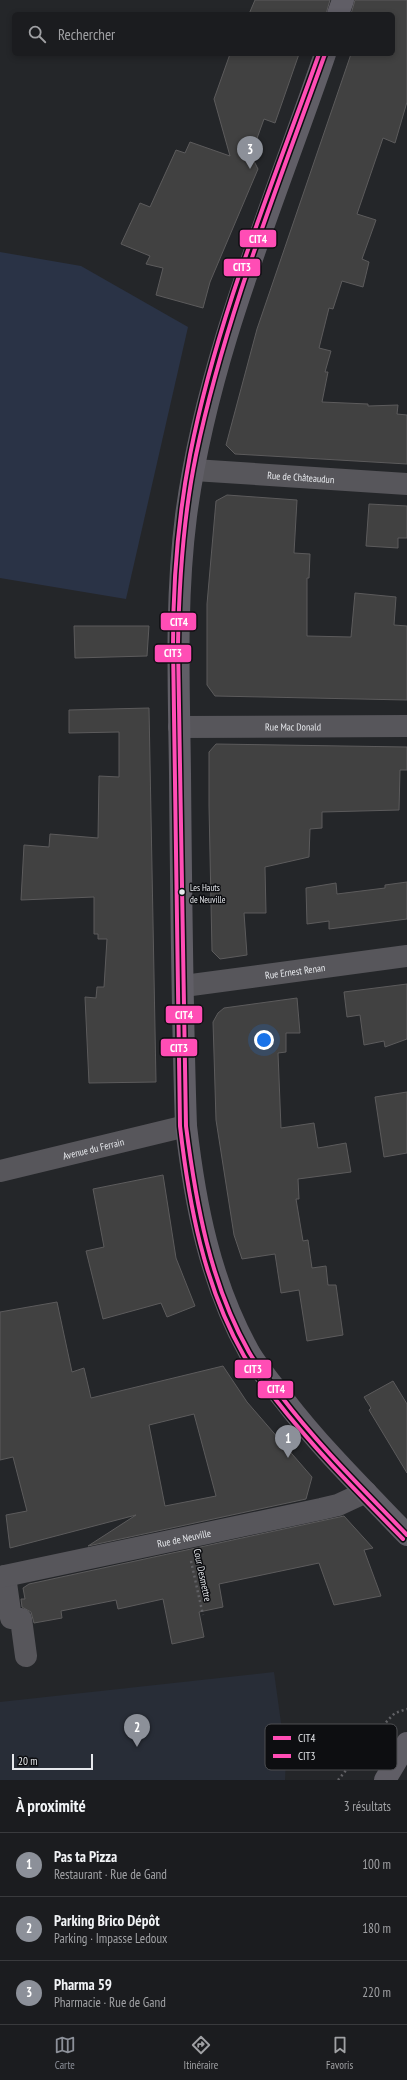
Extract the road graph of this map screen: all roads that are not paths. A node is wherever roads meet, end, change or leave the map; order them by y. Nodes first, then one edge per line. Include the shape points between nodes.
1 (343, 0) edge
2 (339, 12) edge
3 (324, 56) edge
4 (194, 470) junction
5 (407, 484) edge
6 (407, 726) edge
7 (179, 727) junction
8 (407, 956) edge
9 (184, 986) junction
10 (186, 1126) junction
11 (0, 1171) edge
12 (366, 1492) junction
13 (407, 1535) edge
14 (3, 1577) edge
15 (26, 1656) dead end
16 (407, 1743) edge
17 (397, 1760) edge
18 (391, 1770) edge
19 (385, 1780) edge

1 - 2 main road
3 - 4 main road via 231,322
4 - 5 street, Rue de Châteaudun
4 - 7 main road via 180,572
6 - 7 street, Rue Mac Donald
7 - 9 main road
8 - 9 street, Rue Ernest Renan
9 - 10 main road
10 - 11 street, Avenue du Ferrain
10 - 12 main road via 200,1218 218,1281 239,1332 264,1374 308,1431
12 - 13 main road
12 - 14 street, Rue de Neuville via 338,1505 321,1509
14 - 15 street via 11,1618 21,1620
16 - 17 main road
18 - 19 main road

